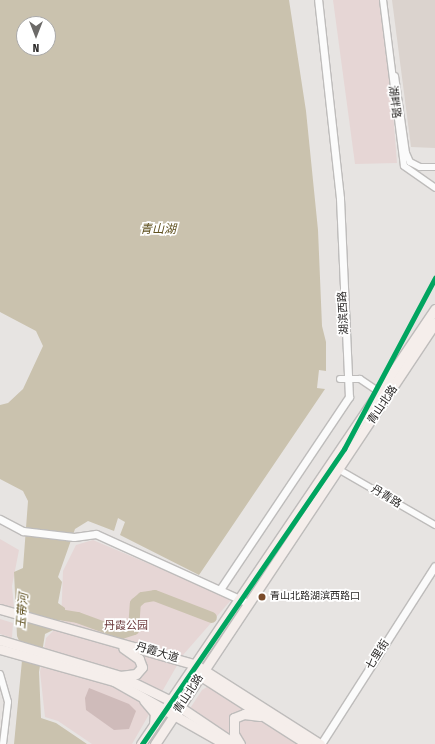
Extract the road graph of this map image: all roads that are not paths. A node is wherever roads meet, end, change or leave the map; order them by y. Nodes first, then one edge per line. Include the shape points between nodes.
1 (318, 0) edge
2 (383, 0) edge
3 (387, 0) edge
4 (435, 168) edge
5 (435, 188) edge
6 (435, 309) edge
7 (434, 329) edge
8 (340, 379) dead end
9 (351, 379) junction
10 (381, 393) junction
11 (338, 469) junction
12 (0, 519) edge
13 (435, 525) edge
14 (435, 566) edge
15 (221, 588) junction
16 (245, 601) junction
17 (0, 609) edge
18 (0, 615) edge
19 (14, 616) junction
20 (56, 629) junction
21 (0, 640) edge
22 (213, 647) junction
23 (0, 648) edge
24 (12, 648) junction
25 (123, 648) junction
26 (177, 659) junction
27 (54, 660) junction
28 (194, 668) junction
29 (203, 672) junction
30 (0, 674) edge
31 (120, 676) junction
32 (223, 681) junction
33 (133, 691) junction
34 (168, 705) junction
35 (178, 711) junction
36 (264, 717) junction
37 (153, 728) junction
38 (163, 733) junction
39 (208, 734) junction
40 (3, 744) edge
41 (141, 744) edge
42 (155, 744) edge
43 (224, 744) edge
44 (235, 744) edge
45 (240, 744) edge
46 (307, 744) edge
47 (321, 744) edge

1 - 9 street, 湖滨西路 via 340,198 344,327
2 - 5 street, 湖畔路 via 404,166
3 - 4 street, 湖畔路 via 406,153 420,167
6 - 10 main road, 青山北路
7 - 11 main road, 青山北路
8 - 9 street
9 - 10 street via 360,379
9 - 15 street, 湖滨西路 via 349,397 335,421
10 - 16 main road, 青山北路
11 - 13 street, 丹青路
11 - 16 main road, 青山北路
12 - 15 street via 23,531 74,537 96,534
14 - 47 street, 七里街
15 - 16 street
16 - 22 main road, 青山北路
17 - 19 main road, 丹霞大道
18 - 19 main road, 丹霞大道
19 - 20 main road, 丹霞大道
20 - 25 main road, 丹霞大道
20 - 26 main road, 丹霞大道
21 - 24 main road
22 - 26 main road via 194,658
22 - 28 main road, 青山北路
22 - 29 main road, 青山北路
22 - 32 main road via 212,670
23 - 24 main road
24 - 27 main road
25 - 28 main road, 丹霞大道
25 - 31 main road via 139,659 142,667 136,674
26 - 28 main road, 丹霞大道
27 - 31 main road
27 - 33 main road via 114,681
28 - 29 main road, 丹霞大道
28 - 34 main road, 青山北路
29 - 32 main road, 丹霞大道
29 - 35 main road, 青山北路
29 - 36 main road, 丹霞大道
30 - 40 street via 8,702
31 - 34 main road
32 - 47 main road, 丹霞大道
33 - 34 main road
33 - 37 main road via 151,706 156,718
34 - 35 main road
34 - 37 main road, 青山北路
35 - 38 main road, 青山北路
35 - 39 main road
35 - 44 main road
36 - 45 main road via 244,714 234,718 234,734
36 - 46 main road, 丹霞大道
37 - 41 main road, 青山北路
38 - 39 main road via 181,724
38 - 42 main road, 青山北路
39 - 43 main road

